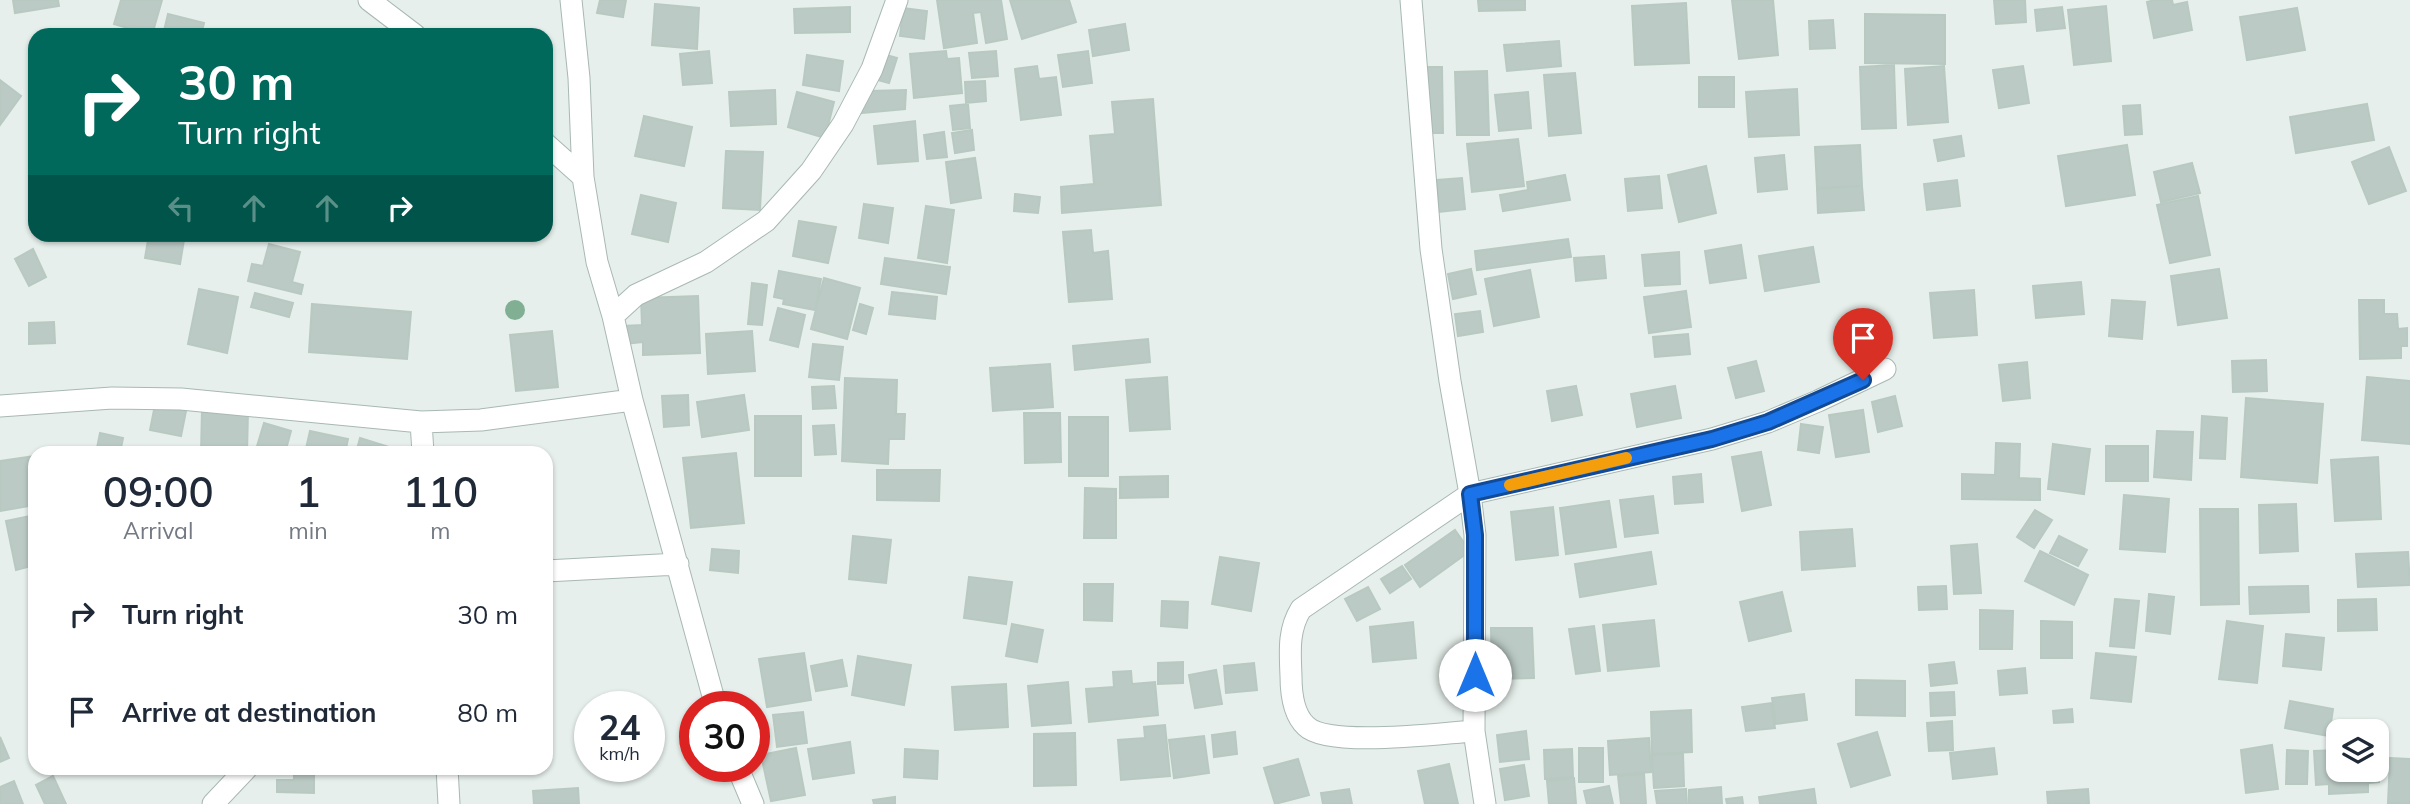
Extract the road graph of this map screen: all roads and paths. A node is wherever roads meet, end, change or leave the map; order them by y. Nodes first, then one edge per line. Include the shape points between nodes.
1 (369, 0) edge
2 (571, 0) edge
3 (897, 0) edge
4 (1411, 0) edge
5 (406, 28) edge
6 (553, 150) edge
7 (583, 177) junction
8 (613, 316) junction
9 (1885, 369) dead end
10 (632, 400) junction
11 (0, 406) edge
12 (421, 422) junction
13 (423, 446) edge
14 (1470, 494) junction
15 (678, 564) junction
16 (553, 571) edge
17 (712, 691) edge
18 (1475, 731) junction
19 (240, 775) edge
20 (447, 775) edge
21 (744, 782) edge
22 (213, 804) edge
23 (449, 804) edge
24 (753, 804) edge
25 (1485, 804) edge

1 - 5 street
2 - 7 street
3 - 8 street via 872,69 811,171 766,221 706,262 636,295
4 - 14 street via 1431,249
6 - 7 street
7 - 8 street via 597,262
8 - 10 street
9 - 14 street via 1768,422 1712,439
10 - 12 street via 481,420
10 - 15 street
11 - 12 street via 112,398 181,399
12 - 13 street
14 - 18 street via 1475,535
14 - 18 street via 1301,609 1290,635 1290,651 1297,716 1316,733 1345,738
15 - 16 street
15 - 17 street
18 - 25 street
19 - 22 street
20 - 23 street
21 - 24 street

